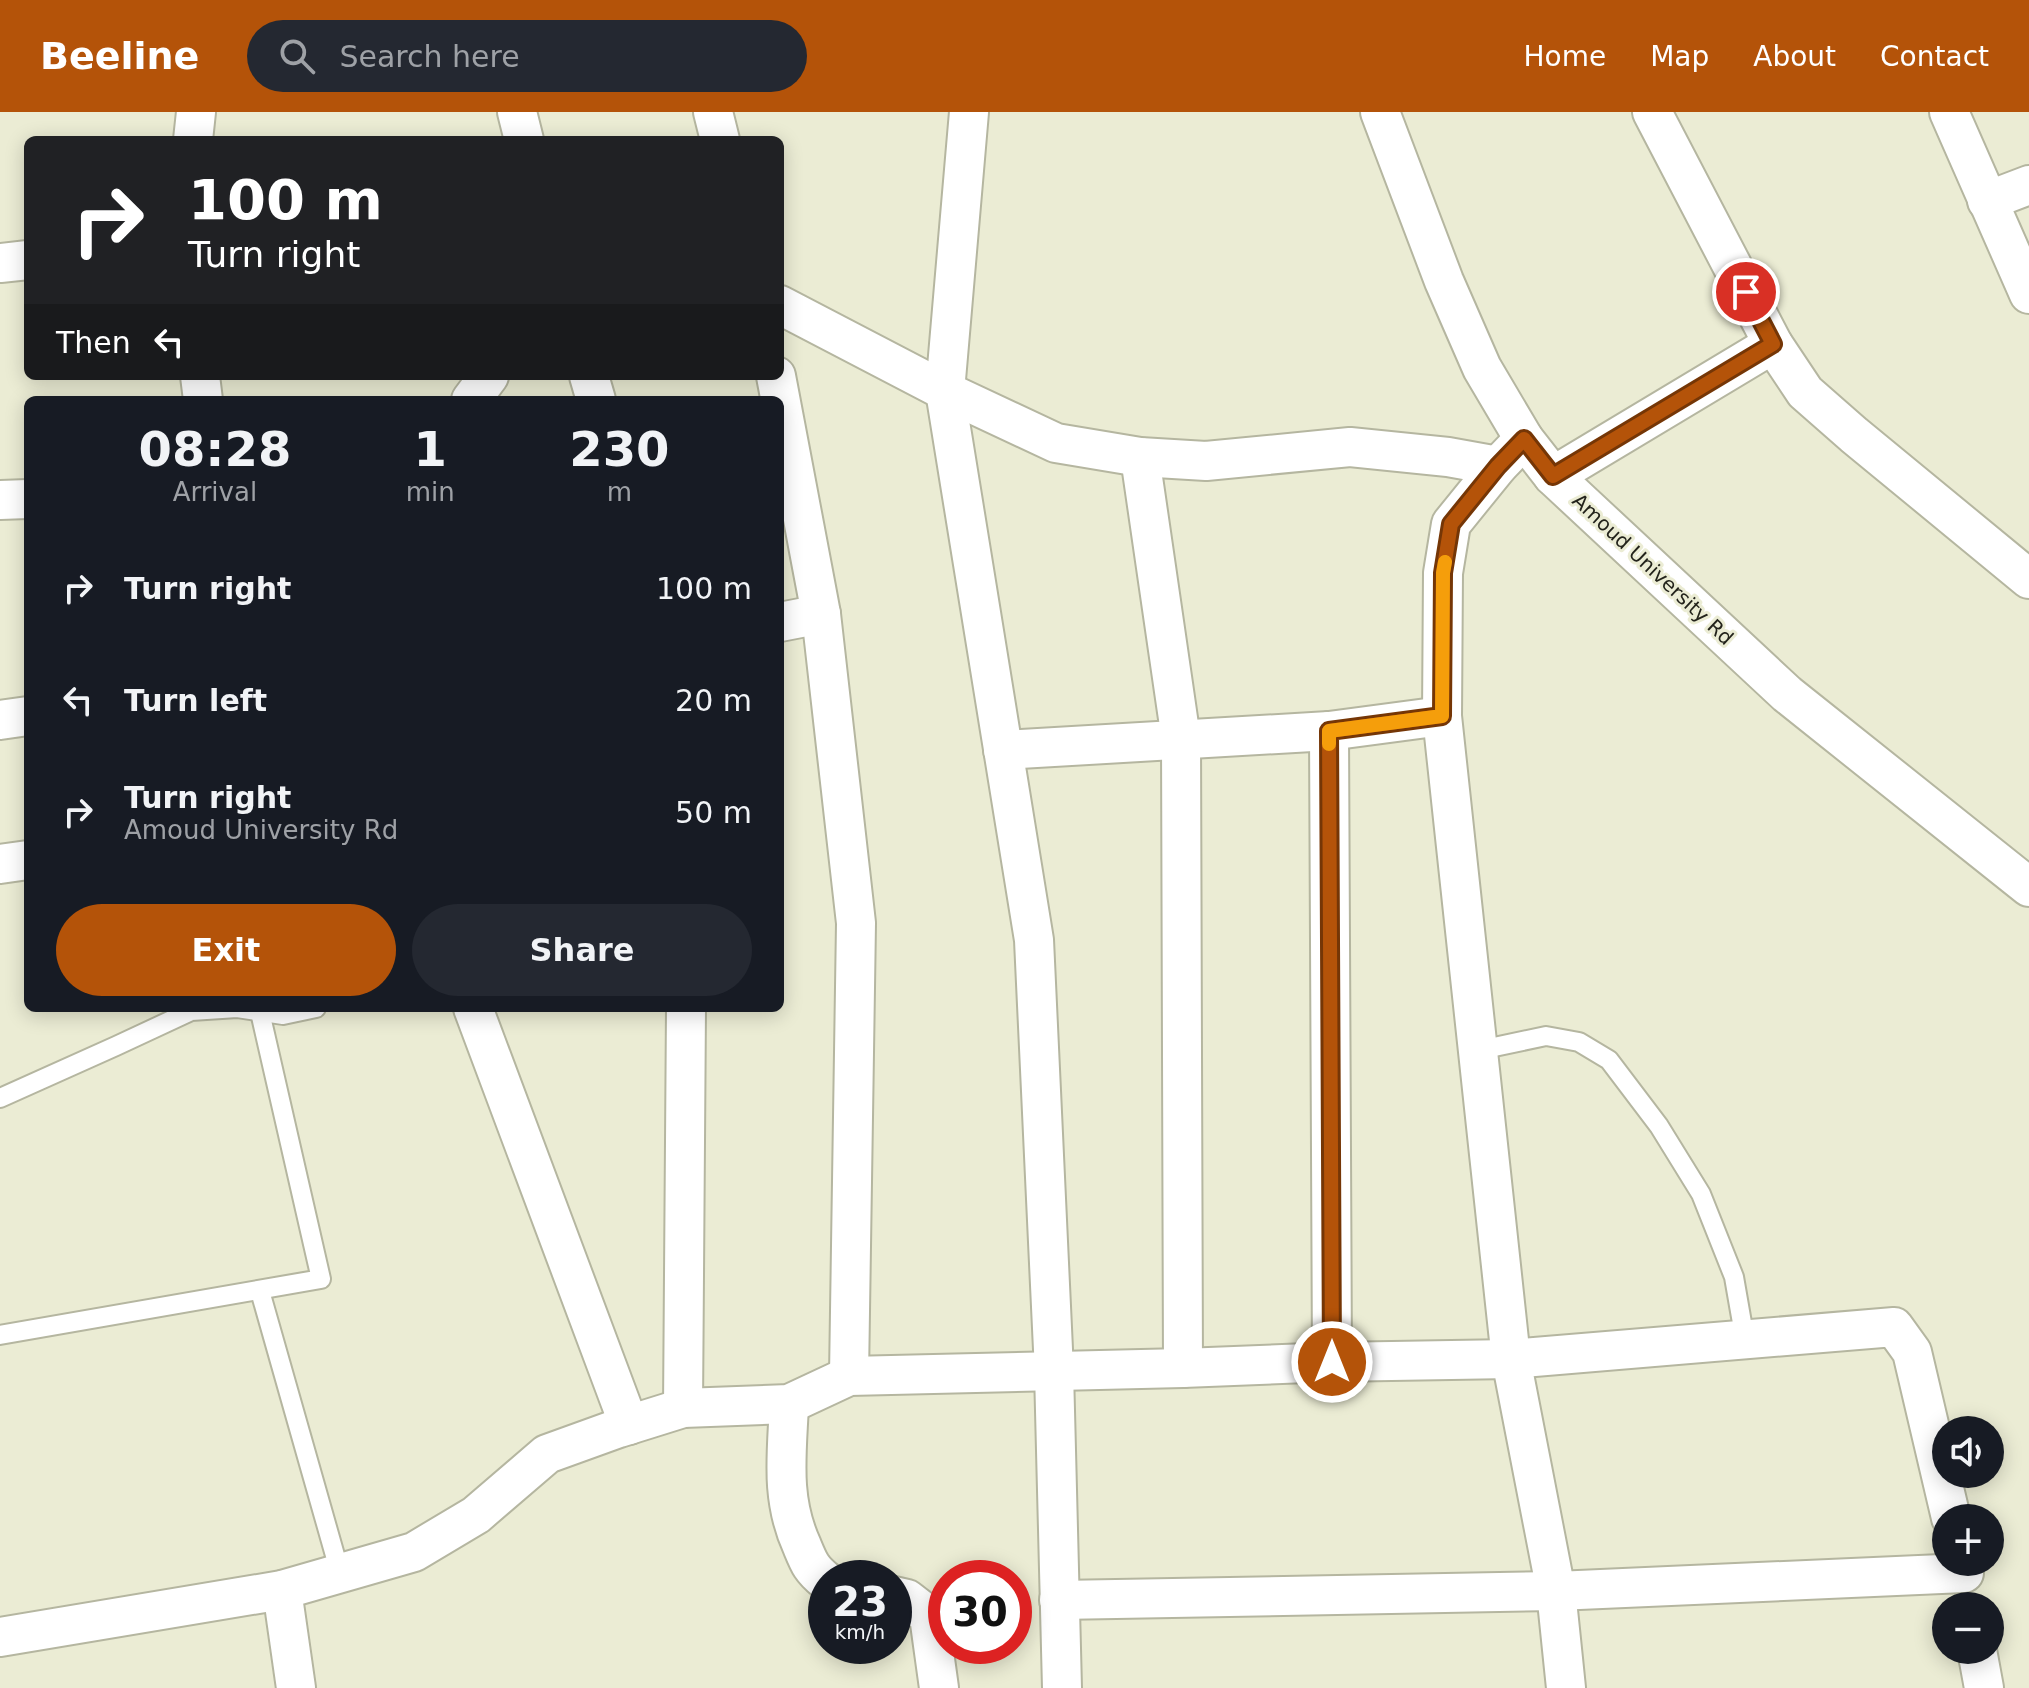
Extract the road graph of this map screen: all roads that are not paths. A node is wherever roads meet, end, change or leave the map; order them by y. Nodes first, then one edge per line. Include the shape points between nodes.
1 (196, 112) edge
2 (517, 112) edge
3 (713, 112) edge
4 (969, 112) edge
5 (1380, 112) edge
6 (1652, 112) edge
7 (1949, 112) edge
8 (193, 136) edge
9 (523, 136) edge
10 (719, 136) edge
11 (2029, 185) edge
12 (1987, 201) junction
13 (24, 260) edge
14 (0, 263) edge
15 (2029, 294) edge
16 (784, 307) edge
17 (1773, 344) junction
18 (945, 391) junction
19 (784, 418) edge
20 (1524, 439) junction
21 (1140, 457) junction
22 (1498, 466) junction
23 (1553, 476) junction
24 (24, 499) edge
25 (0, 500) edge
26 (2029, 579) edge
27 (821, 614) junction
28 (784, 621) edge
29 (1442, 716) junction
30 (24, 717) edge
31 (0, 720) edge
32 (1329, 731) junction
33 (1181, 739) junction
34 (1003, 750) junction
35 (24, 861) edge
36 (0, 864) edge
37 (2029, 887) edge
38 (189, 1012) edge
39 (260, 1012) joint
40 (297, 1012) edge
41 (474, 1012) edge
42 (686, 1012) edge
43 (1480, 1050) junction
44 (0, 1098) edge
45 (260, 1291) junction
46 (0, 1335) edge
47 (1745, 1340) junction
48 (1511, 1359) junction
49 (1332, 1362) junction
50 (1183, 1368) junction
51 (1054, 1371) junction
52 (849, 1376) junction
53 (789, 1404) junction
54 (683, 1408) junction
55 (629, 1425) junction
56 (1948, 1504) edge
57 (808, 1561) edge
58 (340, 1573) junction
59 (1965, 1580) edge
60 (282, 1590) junction
61 (1556, 1591) junction
62 (1059, 1600) junction
63 (912, 1603) edge
64 (0, 1637) edge
65 (1980, 1664) edge
66 (296, 1688) edge
67 (939, 1688) edge
68 (1062, 1688) edge
69 (1566, 1688) edge
70 (1984, 1688) edge

1 - 8 street
2 - 9 street
3 - 10 street
4 - 18 street
5 - 20 street, Amoud University Rd via 1469,339
6 - 17 street
7 - 12 street
11 - 12 street
12 - 15 street
13 - 14 street
16 - 18 street
17 - 23 street
17 - 26 street via 1805,392
18 - 21 street via 1056,443
18 - 34 street
19 - 27 street
20 - 22 street
20 - 23 street, Amoud University Rd
21 - 22 street via 1206,461 1350,447
21 - 33 street
22 - 29 street via 1451,524 1443,573
23 - 37 street, Amoud University Rd via 1787,694
24 - 25 street
27 - 28 street
27 - 52 street via 856,923
29 - 32 street
29 - 43 street
30 - 31 street
32 - 33 street
32 - 49 street
33 - 34 street
33 - 50 street
34 - 51 street via 1034,940
35 - 36 street
38 - 44 lane
39 - 40 lane
39 - 45 lane via 321,1279
41 - 55 street
42 - 54 street
43 - 47 lane via 1546,1036 1579,1042 1609,1060 1701,1194 1734,1277
43 - 48 street
45 - 46 lane
45 - 58 lane
47 - 48 street
47 - 56 street via 1894,1327 1912,1352
48 - 49 street
48 - 61 street
49 - 50 street
50 - 51 street
51 - 52 street
51 - 62 street
52 - 53 street
53 - 54 street
53 - 57 street via 786,1483 792,1525
54 - 55 street
55 - 58 street via 547,1454 476,1515 414,1552
58 - 60 street
59 - 61 street
60 - 64 street
60 - 66 street
61 - 62 street
61 - 69 street
62 - 68 street
63 - 67 street via 929,1616
65 - 70 street

